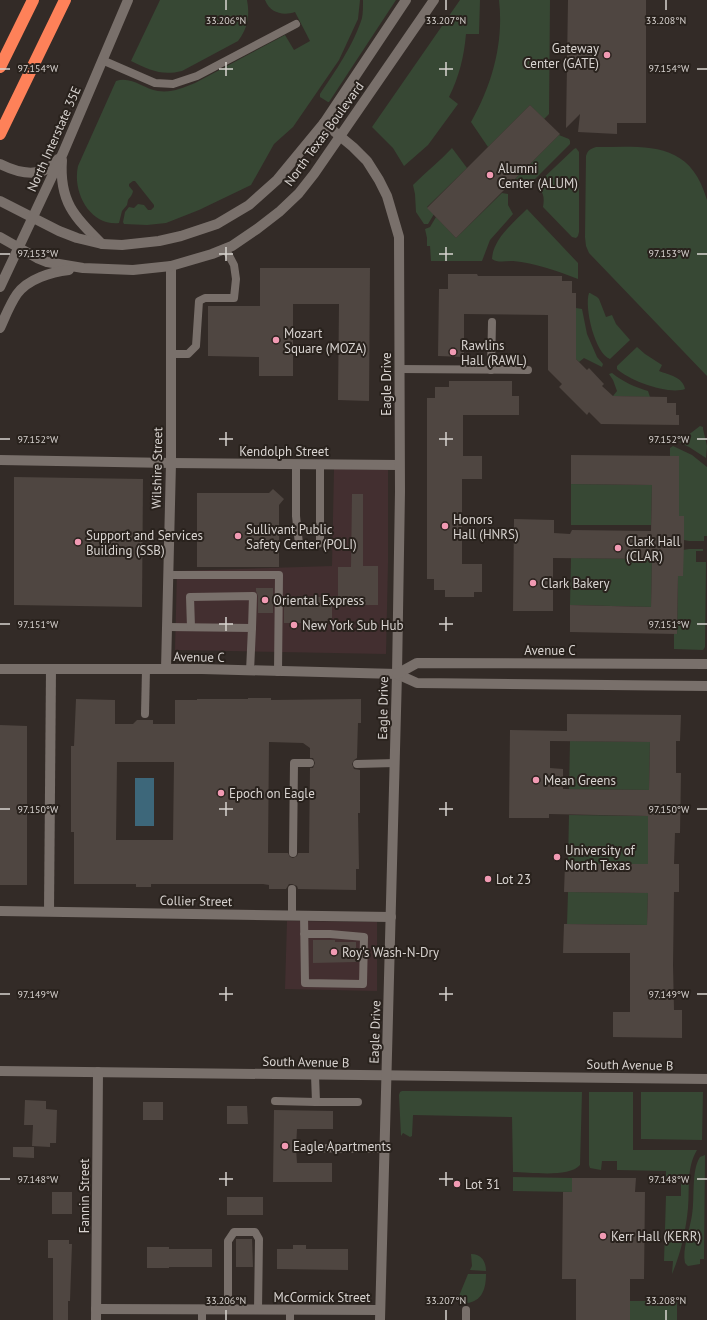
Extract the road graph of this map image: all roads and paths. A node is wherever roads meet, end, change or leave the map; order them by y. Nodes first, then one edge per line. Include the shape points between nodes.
1 (33, 0) edge
2 (65, 0) edge
3 (128, 0) edge
4 (406, 0) edge
5 (434, 0) edge
6 (296, 24) dead end
7 (102, 60) junction
8 (0, 67) edge
9 (324, 123) junction
10 (0, 134) edge
11 (340, 136) junction
12 (63, 153) junction
13 (0, 164) edge
14 (0, 201) edge
15 (33, 218) junction
16 (0, 237) edge
17 (102, 244) junction
18 (18, 247) junction
19 (225, 248) junction
20 (171, 266) junction
21 (83, 268) junction
22 (0, 287) edge
23 (492, 322) dead end
24 (0, 328) edge
25 (171, 354) junction
26 (399, 369) junction
27 (491, 370) junction
28 (528, 370) dead end
29 (0, 460) edge
30 (171, 463) junction
31 (296, 464) junction
32 (320, 464) junction
33 (399, 465) junction
34 (168, 575) junction
35 (167, 627) junction
36 (191, 627) junction
37 (252, 628) junction
38 (707, 664) edge
39 (0, 669) edge
40 (51, 669) junction
41 (146, 669) junction
42 (166, 669) junction
43 (250, 671) junction
44 (278, 672) junction
45 (397, 674) junction
46 (707, 686) edge
47 (145, 714) dead end
48 (310, 763) dead end
49 (395, 763) junction
50 (357, 764) dead end
51 (293, 853) dead end
52 (292, 889) dead end
53 (0, 911) edge
54 (49, 911) junction
55 (292, 915) junction
56 (304, 915) junction
57 (391, 917) junction
58 (304, 934) junction
59 (0, 1071) edge
60 (98, 1072) junction
61 (315, 1074) junction
62 (386, 1075) junction
63 (707, 1079) edge
64 (275, 1101) dead end
65 (316, 1102) junction
66 (358, 1102) dead end
67 (301, 1148) dead end
68 (384, 1149) junction
69 (96, 1309) junction
70 (228, 1310) junction
71 (258, 1310) junction
72 (466, 1310) dead end
73 (202, 1315) edge
74 (290, 1315) edge
75 (380, 1315) edge
76 (96, 1320) edge
77 (466, 1320) edge

1 - 8 highway
2 - 10 highway
3 - 7 street, North Interstate 35E
4 - 9 street, North Texas Boulevard
5 - 11 street, North Texas Boulevard
6 - 7 lane via 197,76 174,84 155,82
7 - 12 street, North Interstate 35E
9 - 11 street, Eagle Drive
9 - 17 street, North Texas Boulevard via 276,180 249,205 217,224 181,236 144,243
11 - 19 street, North Texas Boulevard via 299,193 256,230
11 - 26 street, Eagle Drive via 367,161 387,196 399,237
12 - 13 street via 47,170 38,173 17,171
12 - 15 street, North Interstate 35E
12 - 17 street via 61,177 64,194 73,213
14 - 15 street, North Texas Boulevard
15 - 17 street, North Texas Boulevard via 77,238
15 - 18 street, North Interstate 35E
16 - 18 street, North Texas Boulevard
18 - 21 street, North Texas Boulevard via 47,262
18 - 22 street, North Interstate 35E
19 - 20 street, North Texas Boulevard
19 - 25 lane via 234,265 234,298 205,298 199,301 196,346 188,354
20 - 21 street, North Texas Boulevard via 133,270
20 - 25 street, Wilshire Street
21 - 24 street via 57,271 38,277 17,294
23 - 27 lane
25 - 30 street, Wilshire Street
26 - 27 lane
26 - 33 street, Eagle Drive
27 - 28 lane
29 - 30 street, Kendolph Street
30 - 31 street, Kendolph Street
30 - 34 street, Wilshire Street
31 - 32 street, Kendolph Street
31 - 32 lane via 299,544 315,546 320,543
32 - 33 street, Kendolph Street
33 - 45 street, Eagle Drive
34 - 35 street, Wilshire Street
34 - 44 lane via 279,575
35 - 36 lane
35 - 42 street, Wilshire Street
36 - 37 lane
36 - 37 lane via 190,597 252,596
37 - 43 lane
38 - 45 street, Avenue C via 418,663
39 - 40 street, Avenue C
40 - 41 street, Avenue C
40 - 54 street
41 - 42 street, Avenue C
41 - 47 lane
42 - 43 street, Avenue C
43 - 44 street, Avenue C
44 - 45 street, Avenue C
45 - 46 street, Avenue C via 418,683
45 - 49 street, Eagle Drive
48 - 51 lane via 294,763
49 - 50 lane
49 - 57 street, Eagle Drive
52 - 55 lane
53 - 54 street, Collier Street
54 - 55 street, Collier Street
55 - 56 street, Collier Street
56 - 57 street, Collier Street
56 - 58 lane
57 - 62 street, Eagle Drive
58 - 58 lane via 305,983 363,984 364,937
59 - 60 street, South Avenue B
60 - 61 street, South Avenue B
60 - 69 street, Fannin Street
61 - 62 street, South Avenue B
61 - 65 lane
62 - 63 street, South Avenue B
62 - 68 street, Eagle Drive
64 - 65 lane
65 - 66 lane
67 - 68 lane
68 - 75 street, Eagle Drive
69 - 73 street, McCormick Street
69 - 76 street, Fannin Street
70 - 71 street, McCormick Street
70 - 71 lane via 228,1241 234,1232 255,1232 259,1239
70 - 73 street, McCormick Street
71 - 74 street, McCormick Street
72 - 77 lane
74 - 75 street, McCormick Street

